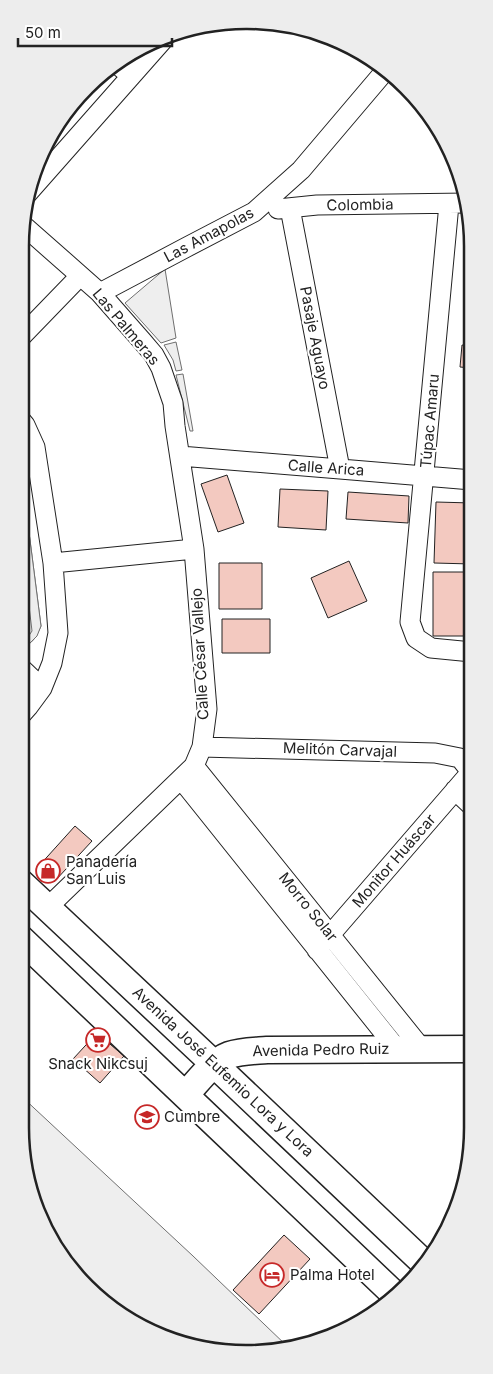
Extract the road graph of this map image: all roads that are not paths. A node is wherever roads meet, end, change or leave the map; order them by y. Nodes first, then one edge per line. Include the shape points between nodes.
1 (145, 54) edge
2 (124, 70) edge
3 (381, 76) edge
4 (40, 178) edge
5 (458, 203) edge
6 (290, 208) junction
7 (254, 212) junction
8 (29, 231) edge
9 (80, 276) junction
10 (100, 293) junction
11 (29, 329) edge
12 (29, 434) edge
13 (180, 456) junction
14 (340, 468) junction
15 (425, 476) junction
16 (464, 479) edge
17 (194, 549) junction
18 (53, 563) junction
19 (464, 651) edge
20 (29, 676) edge
21 (42, 688) junction
22 (29, 705) edge
23 (202, 747) junction
24 (464, 763) edge
25 (187, 773) junction
26 (464, 780) edge
27 (455, 790) junction
28 (464, 798) edge
29 (29, 890) edge
30 (48, 908) junction
31 (330, 935) junction
32 (29, 947) edge
33 (317, 950) junction
34 (396, 1049) junction
35 (422, 1049) junction
36 (464, 1049) edge
37 (214, 1064) junction
38 (185, 1095) junction
39 (420, 1259) edge
40 (390, 1291) edge

1 - 2 street
2 - 4 street
3 - 7 street, Las Amapolas via 301,170
5 - 6 street, Colombia
5 - 15 street, Túpac Amaru
6 - 7 street, Colombia
6 - 14 street, Pasaje Aguayo
7 - 10 street, Las Amapolas
8 - 9 street, Las Palmeras
9 - 10 street, Las Palmeras
9 - 11 street
10 - 13 street, Las Palmeras via 154,355 161,368 173,403
12 - 18 street via 35,447
13 - 14 street, Calle Arica
13 - 17 street, Calle César Vallejo
14 - 15 street, Calle Arica
15 - 16 street, Calle Arica
15 - 19 street, Túpac Amaru via 410,622 416,638 431,648
17 - 18 street
17 - 23 street, Calle César Vallejo via 206,709
18 - 21 street via 58,633 52,663
20 - 21 street
21 - 22 street
23 - 24 street, Melitón Carvajal via 435,753 460,758
23 - 25 street, Calle César Vallejo
25 - 30 street, Calle César Vallejo
25 - 31 street, Morro Solar
25 - 33 street, Morro Solar
26 - 27 street, Monitor Huáscar
27 - 28 street
27 - 31 street, Monitor Huáscar
29 - 30 main road, Avenida José Eufemio Lora y Lora
30 - 37 main road, Avenida José Eufemio Lora y Lora
31 - 33 street, Monitor Huáscar
31 - 35 street, Morro Solar
32 - 38 main road
33 - 34 street, Morro Solar
34 - 35 main road, Avenida Pedro Ruiz
34 - 37 main road, Avenida Pedro Ruiz via 242,1052
35 - 36 main road, Avenida Pedro Ruiz
37 - 38 main road, Avenida Pedro Ruiz
37 - 39 main road, Avenida José Eufemio Lora y Lora
38 - 40 main road

